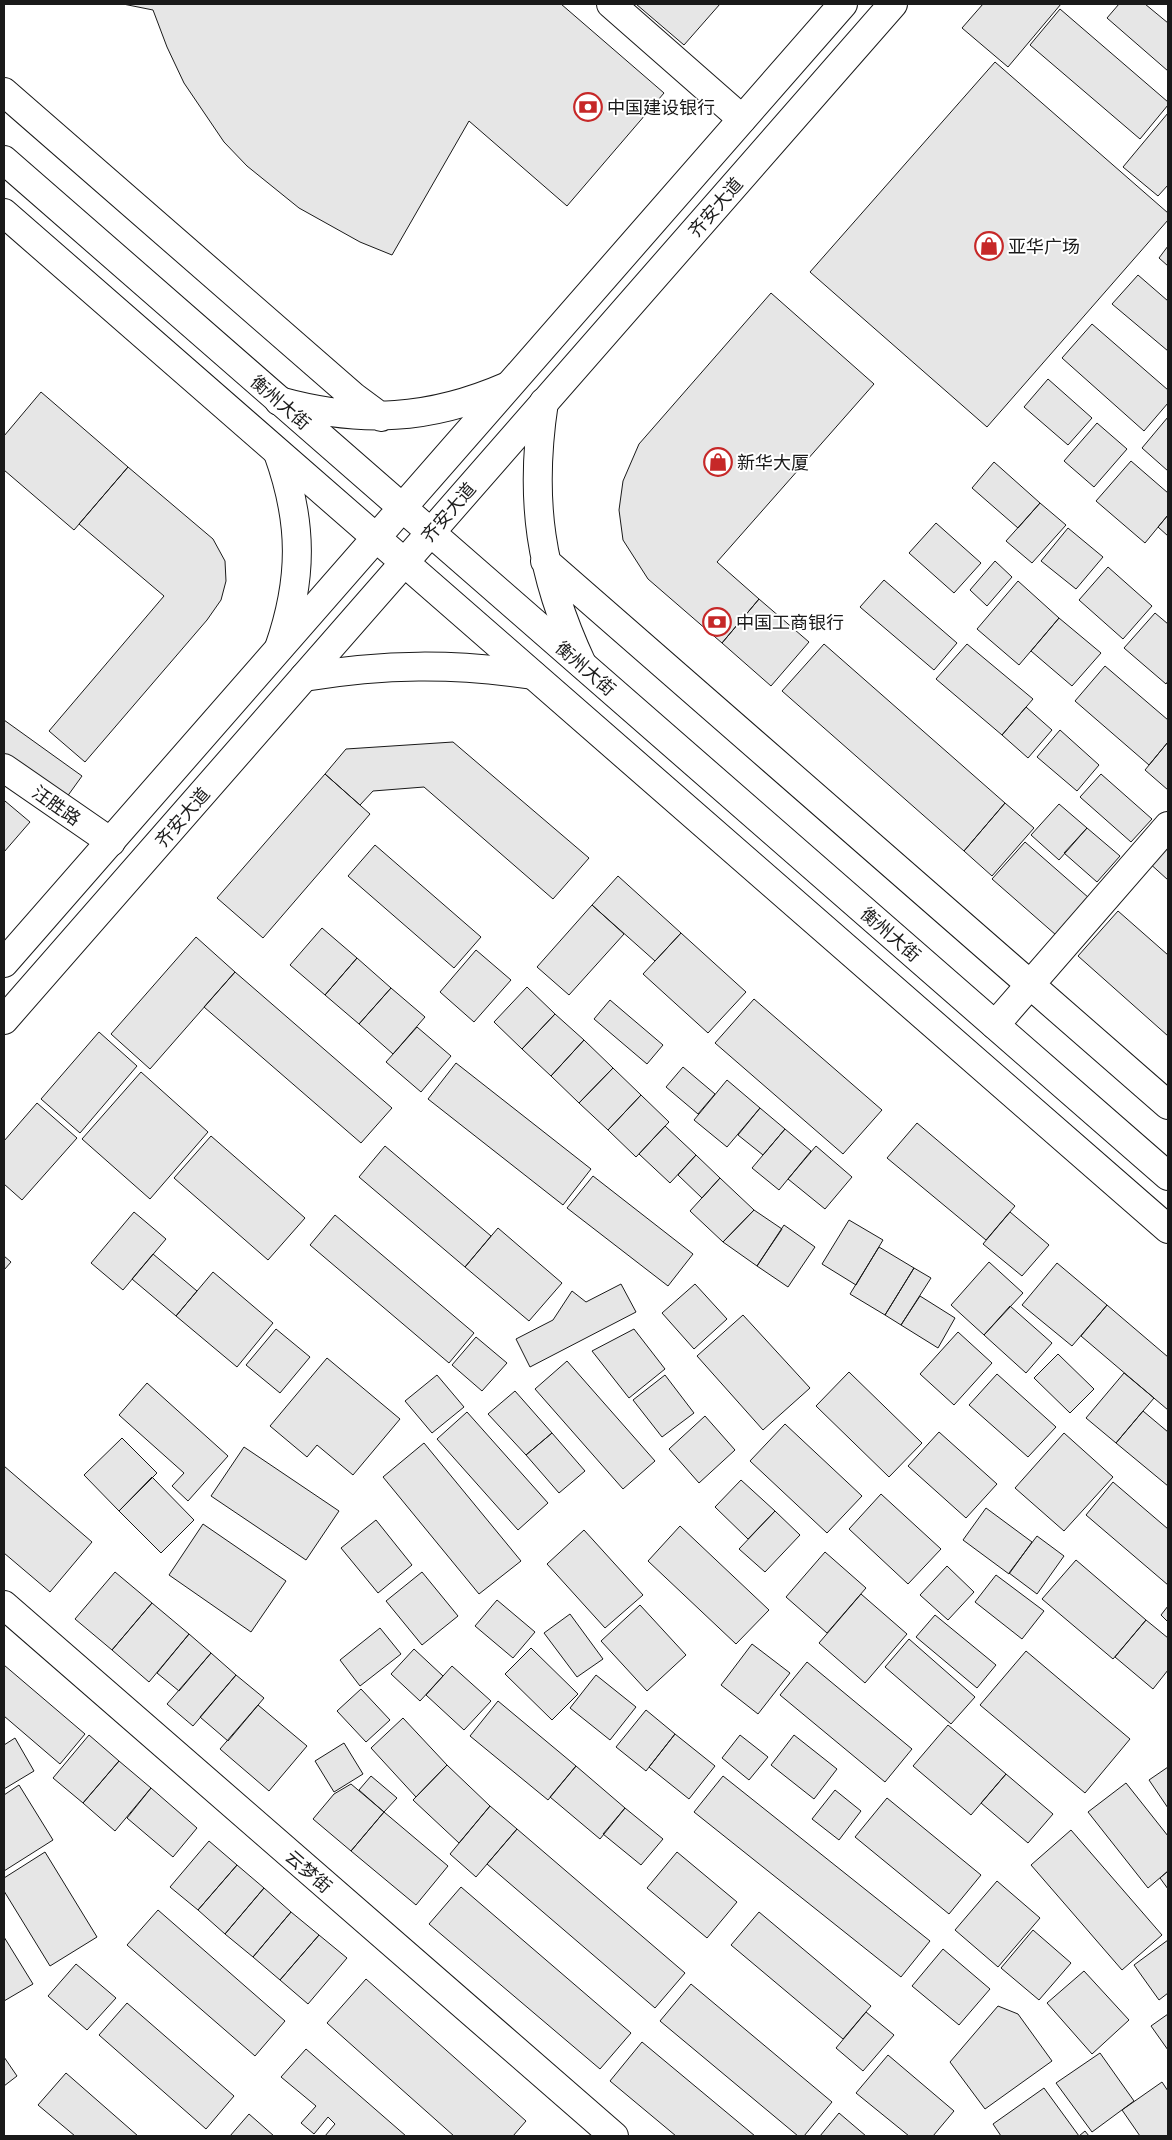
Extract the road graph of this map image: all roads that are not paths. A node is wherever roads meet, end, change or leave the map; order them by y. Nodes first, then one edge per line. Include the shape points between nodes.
1 (611, 4) edge
2 (843, 4) edge
3 (893, 4) edge
4 (4, 92) edge
5 (742, 119) junction
6 (4, 160) edge
7 (4, 213) edge
8 (508, 386) junction
9 (280, 401) junction
10 (544, 402) junction
11 (381, 417) junction
12 (278, 453) junction
13 (402, 508) junction
14 (431, 532) junction
15 (376, 538) junction
16 (545, 561) junction
17 (404, 562) junction
18 (279, 648) junction
19 (582, 664) junction
20 (533, 675) junction
21 (304, 677) junction
22 (4, 768) edge
23 (1168, 826) edge
24 (111, 842) junction
25 (4, 964) edge
26 (1030, 985) junction
27 (4, 1020) edge
28 (995, 1025) junction
29 (1168, 1105) edge
30 (1168, 1176) edge
31 (1168, 1229) edge
32 (4, 1605) edge
33 (614, 2136) edge

1 - 5 main road
2 - 5 main road
3 - 10 main road, 齐安大道
4 - 11 main road
5 - 8 main road
6 - 9 main road, 衡州大街
7 - 12 main road
8 - 11 main road via 448,408
8 - 13 main road
9 - 11 main road via 347,416
9 - 13 main road, 衡州大街
10 - 14 main road, 齐安大道
10 - 16 main road via 536,483
12 - 15 main road
12 - 18 main road via 294,505 298,559 289,620
13 - 14 main road, 衡州大街
13 - 15 main road
14 - 17 main road, 齐安大道
14 - 19 main road, 衡州大街
15 - 17 main road
15 - 18 main road
16 - 19 main road via 566,631
16 - 26 main road
17 - 20 main road
17 - 21 main road, 齐安大道
18 - 24 main road
19 - 28 main road, 衡州大街
20 - 21 main road via 479,667 425,665 376,667
20 - 31 main road
21 - 27 main road, 齐安大道
22 - 24 main road, 汪胜路
23 - 26 main road
24 - 25 main road
26 - 28 main road
26 - 29 main road
28 - 30 main road, 衡州大街
32 - 33 main road, 云梦街

